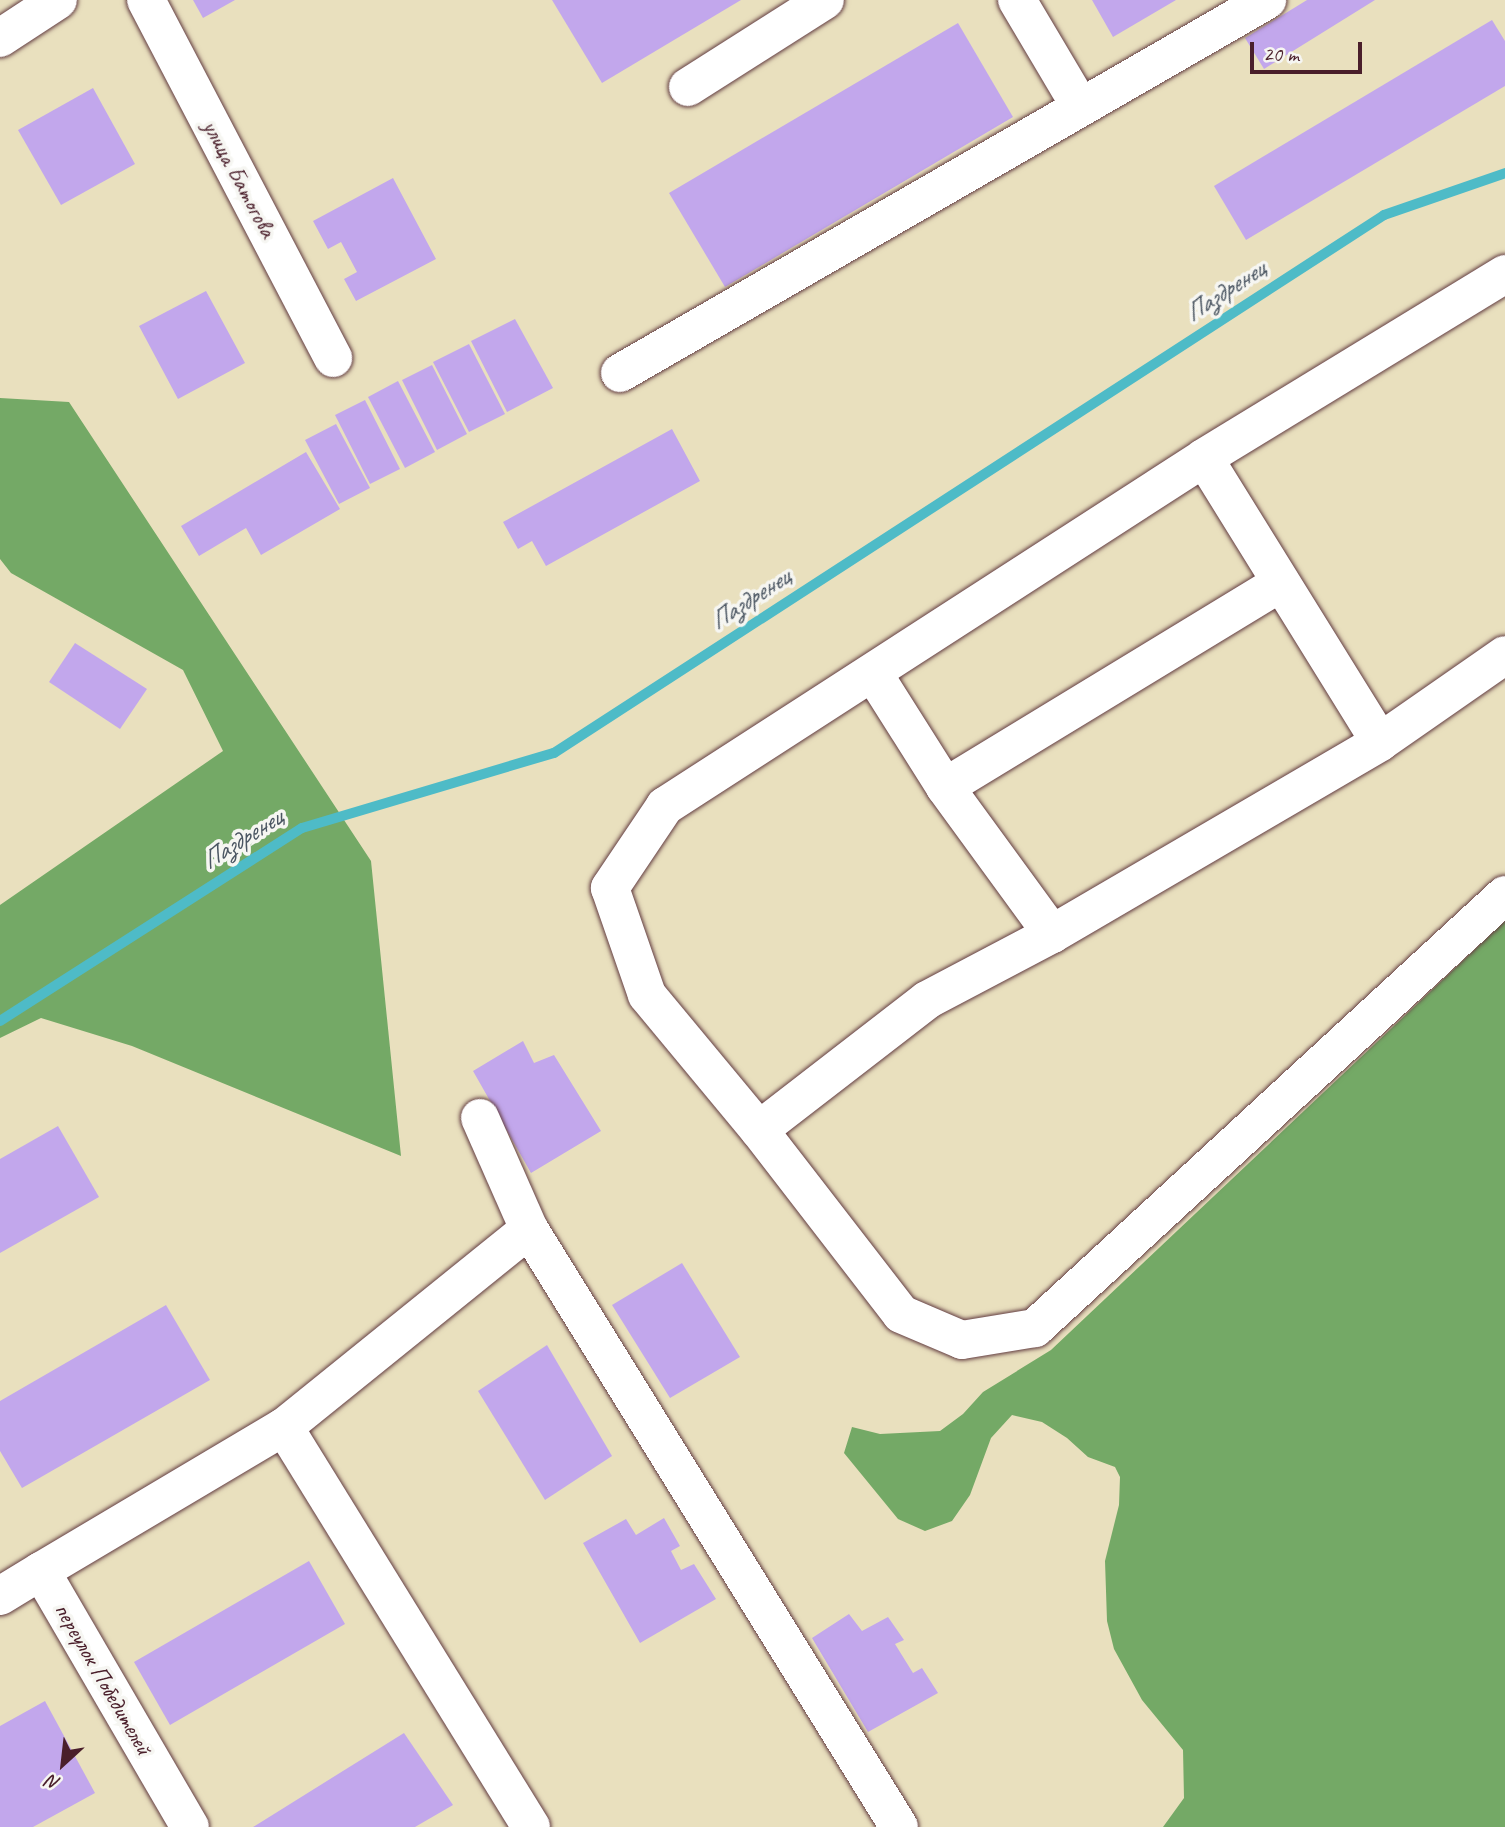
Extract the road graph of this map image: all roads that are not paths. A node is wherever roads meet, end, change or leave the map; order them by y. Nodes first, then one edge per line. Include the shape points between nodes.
1 (58, 0) edge
2 (146, 0) edge
3 (825, 0) edge
4 (1017, 0) edge
5 (1267, 0) edge
6 (0, 38) edge
7 (688, 86) dead end
8 (1080, 107) junction
9 (1505, 274) edge
10 (333, 358) dead end
11 (620, 373) dead end
12 (1204, 458) junction
13 (1282, 583) junction
14 (1505, 655) edge
15 (873, 673) junction
16 (1380, 742) junction
17 (945, 787) junction
18 (1505, 895) edge
19 (1052, 934) junction
20 (480, 1118) dead end
21 (759, 1130) junction
22 (529, 1229) junction
23 (284, 1427) junction
24 (41, 1572) junction
25 (0, 1596) edge
26 (190, 1827) edge
27 (531, 1827) edge
28 (899, 1827) edge

1 - 6 street
2 - 10 street, улица Батогова
3 - 7 street
4 - 8 street
5 - 8 street
8 - 11 street
9 - 12 street
12 - 13 street
12 - 15 street
13 - 16 street
13 - 17 street
14 - 16 street
15 - 17 street
15 - 21 street via 664,806 610,888 647,995
16 - 19 street
17 - 19 street
18 - 21 street via 1035,1328 962,1340 901,1314
19 - 21 street via 927,1000
20 - 22 street
22 - 23 street
22 - 28 street
23 - 24 street
23 - 27 street
24 - 25 street
24 - 26 street, переулок Победителей

